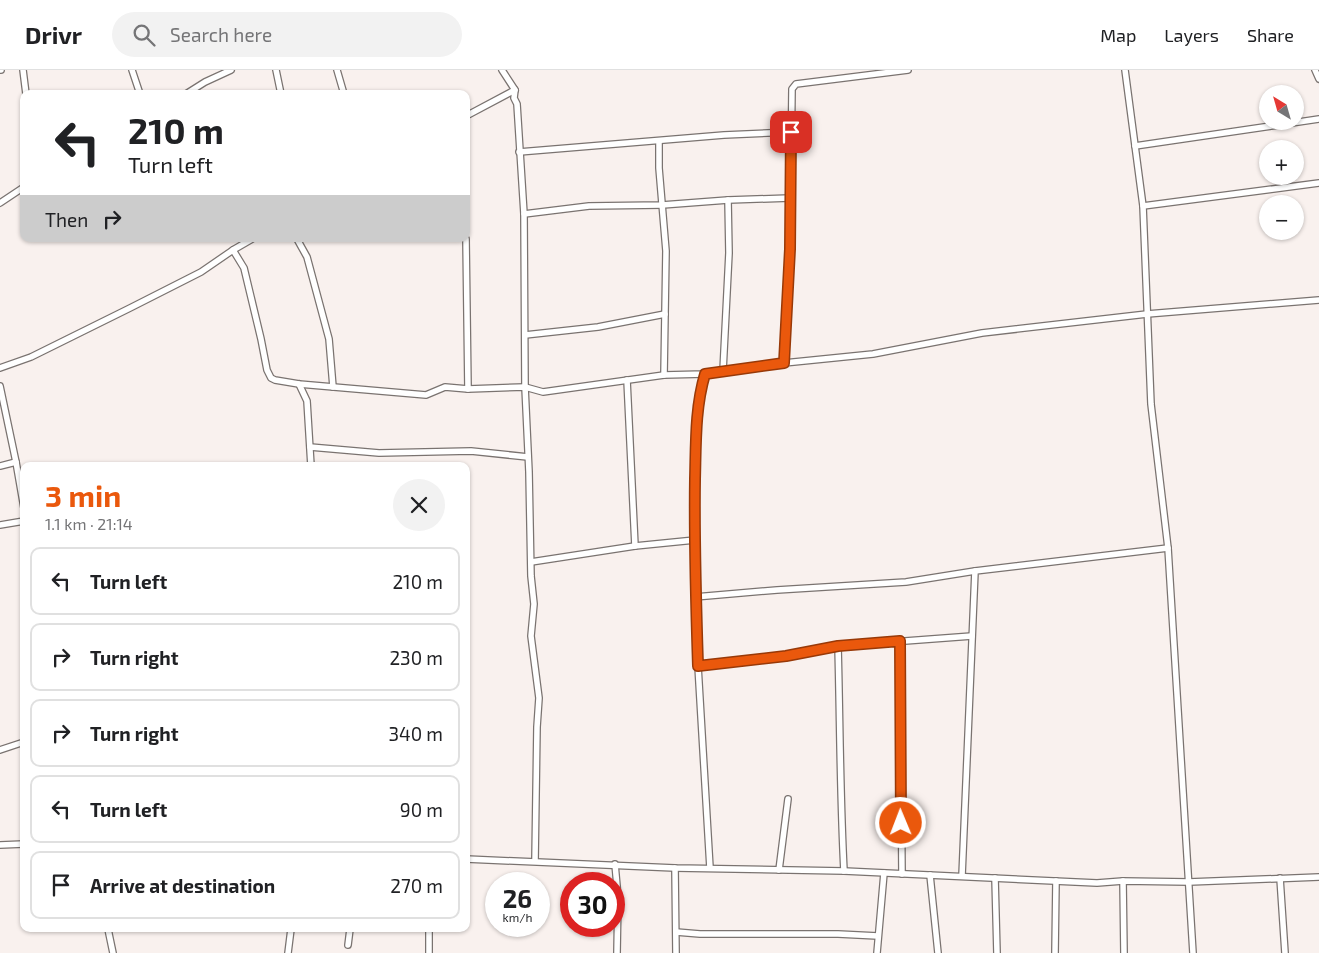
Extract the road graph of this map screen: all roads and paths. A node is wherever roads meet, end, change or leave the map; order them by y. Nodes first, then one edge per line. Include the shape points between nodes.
1 (23, 70) edge
2 (132, 70) edge
3 (231, 70) edge
4 (276, 70) edge
5 (337, 70) edge
6 (502, 70) edge
7 (908, 70) edge
8 (1125, 70) edge
9 (1315, 70) edge
10 (1319, 78) edge
11 (26, 90) edge
12 (139, 90) edge
13 (192, 90) edge
14 (280, 90) edge
15 (343, 90) edge
16 (515, 90) junction
17 (470, 114) edge
18 (1319, 119) edge
19 (791, 132) junction
20 (659, 141) junction
21 (1135, 146) junction
22 (519, 152) junction
23 (1319, 183) edge
24 (20, 190) edge
25 (790, 198) junction
26 (728, 200) junction
27 (0, 203) edge
28 (662, 205) junction
29 (1143, 206) junction
30 (524, 214) junction
31 (247, 242) edge
32 (299, 242) edge
33 (466, 242) edge
34 (233, 250) junction
35 (1319, 300) edge
36 (665, 314) junction
37 (1147, 314) junction
38 (525, 335) junction
39 (784, 363) junction
40 (0, 368) edge
41 (723, 371) junction
42 (664, 374) junction
43 (705, 374) junction
44 (627, 380) junction
45 (299, 384) junction
46 (0, 386) edge
47 (333, 387) junction
48 (526, 387) junction
49 (468, 389) junction
50 (310, 447) junction
51 (528, 457) junction
52 (16, 462) junction
53 (311, 462) edge
54 (0, 466) edge
55 (20, 485) edge
56 (20, 522) edge
57 (0, 526) edge
58 (695, 540) junction
59 (634, 546) junction
60 (1168, 548) junction
61 (531, 562) junction
62 (976, 571) junction
63 (695, 597) junction
64 (972, 636) junction
65 (900, 641) junction
66 (838, 646) junction
67 (698, 666) junction
68 (20, 743) edge
69 (0, 750) edge
70 (788, 800) dead end
71 (20, 844) edge
72 (0, 845) edge
73 (470, 859) edge
74 (535, 862) junction
75 (615, 864) junction
76 (676, 868) junction
77 (710, 868) junction
78 (779, 870) junction
79 (844, 871) junction
80 (884, 873) junction
81 (902, 874) junction
82 (930, 875) junction
83 (962, 876) junction
84 (1319, 877) edge
85 (995, 878) junction
86 (1280, 878) junction
87 (1056, 881) junction
88 (1122, 881) junction
89 (1189, 882) junction
90 (109, 932) edge
91 (291, 932) edge
92 (350, 932) edge
93 (429, 932) edge
94 (676, 932) junction
95 (878, 936) junction
96 (348, 945) dead end
97 (113, 953) edge
98 (288, 953) edge
99 (429, 953) edge
100 (617, 953) edge
101 (676, 953) edge
102 (877, 953) edge
103 (938, 953) edge
104 (997, 953) edge
105 (1055, 953) edge
106 (1124, 953) edge
107 (1194, 953) edge
108 (1285, 953) edge

1 - 11 street
2 - 12 street
3 - 13 street
4 - 14 street
5 - 15 street
6 - 16 street
7 - 19 street via 796,84 792,89
8 - 21 street
9 - 10 street
16 - 17 street
16 - 22 street
18 - 21 street
19 - 20 street
19 - 25 street
20 - 22 street
20 - 28 street
21 - 29 street
22 - 30 street
23 - 29 street
24 - 27 street
25 - 26 street
25 - 39 street
26 - 28 street
26 - 41 street via 729,253
28 - 30 street via 589,206
28 - 36 street via 666,251
29 - 37 street
30 - 38 street
31 - 34 street
32 - 47 street via 307,257 329,339
33 - 49 street
34 - 40 street via 201,272 130,308
34 - 45 street via 244,268 269,375 274,380
35 - 37 street
36 - 38 street via 598,327
36 - 42 street
37 - 39 street via 982,333 873,354
37 - 60 street via 1151,404
38 - 48 street
39 - 41 street
41 - 43 street
42 - 43 street
42 - 44 street
43 - 58 street via 696,422
44 - 48 street via 543,392
44 - 59 street
45 - 47 street
45 - 50 street via 307,401
46 - 52 street
47 - 49 street via 426,395 445,387
48 - 49 street
48 - 51 street
50 - 51 street via 379,453 471,451
50 - 53 street
51 - 61 street
52 - 54 street
52 - 55 street
56 - 57 street
58 - 59 street
58 - 63 street
59 - 61 street
60 - 62 street
60 - 89 street
61 - 74 street via 534,604 531,636 539,698
62 - 63 street via 906,582
62 - 64 street
63 - 67 street
64 - 65 street
64 - 83 street
65 - 66 street
65 - 81 street
66 - 67 street via 786,656
66 - 79 street
67 - 77 street
68 - 69 street
70 - 78 street
71 - 72 street
73 - 74 street
74 - 75 street
75 - 76 street
75 - 100 street
76 - 77 street
76 - 94 street
77 - 78 street
78 - 79 street
79 - 80 street
80 - 81 street
80 - 95 street
81 - 82 street
82 - 83 street
82 - 103 street
83 - 85 street
84 - 86 street
85 - 87 street
85 - 104 street
86 - 89 street
86 - 108 street
87 - 88 street via 1097,884
87 - 105 street
88 - 89 street
88 - 106 street
89 - 107 street
90 - 97 street
91 - 98 street
92 - 96 street
93 - 99 street
94 - 95 street
94 - 101 street
95 - 102 street

